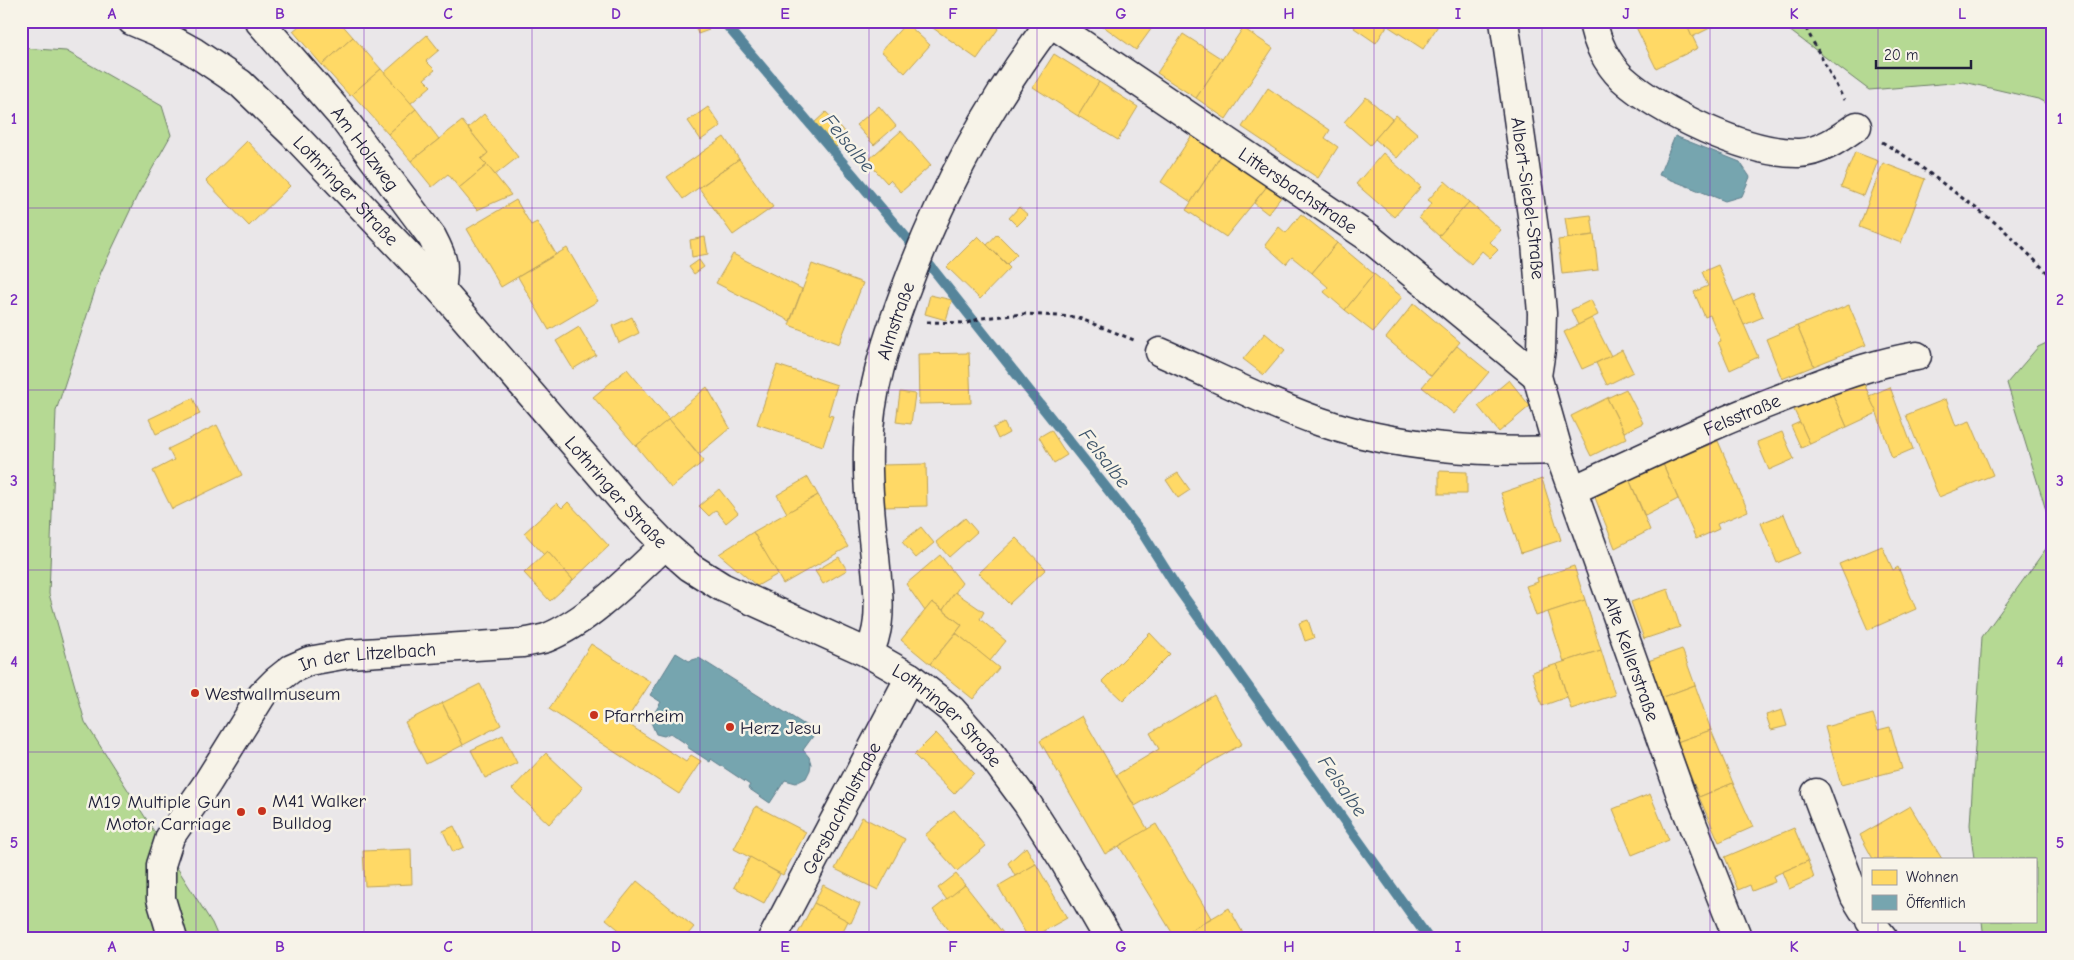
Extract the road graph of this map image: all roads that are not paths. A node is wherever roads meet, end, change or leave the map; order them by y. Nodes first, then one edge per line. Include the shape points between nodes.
1 (132, 21) edge
2 (259, 21) edge
3 (1504, 21) edge
4 (1593, 21) edge
5 (1049, 22) edge
6 (1857, 126) road end
7 (441, 290) junction
8 (1160, 352) road end
9 (1917, 356) dead end
10 (1537, 376) junction
11 (1558, 450) junction
12 (1573, 490) junction
13 (666, 545) junction
14 (868, 653) junction
15 (910, 677) junction
16 (1816, 793) dead end
17 (1862, 908) edge
18 (1871, 922) edge
19 (173, 939) edge
20 (772, 939) edge
21 (1108, 939) edge
22 (1738, 939) edge
23 (1884, 939) edge

1 - 7 street, Lothringer Straße via 194,52 240,83
2 - 7 street, Am Holzweg via 340,114 432,237 443,259
3 - 10 street, Albert-Siebel-Straße via 1536,243 1542,313
4 - 6 street via 1606,58 1621,77 1688,121 1734,140 1800,153 1820,149
5 - 10 street, Littersbachstraße via 1368,237
5 - 14 street, Almstraße via 982,124 946,194 913,268 878,371 868,448 878,615 876,635
7 - 13 street, Lothringer Straße via 630,509
8 - 11 street via 1290,410 1360,434 1398,442 1498,451
9 - 12 street, Felsstraße via 1888,361 1772,400
10 - 11 street, Alte Kellerstraße
11 - 12 street, Alte Kellerstraße
12 - 22 street, Alte Kellerstraße via 1682,798
13 - 14 street, Lothringer Straße via 690,567 722,587
13 - 19 street, In der Litzelbach via 604,600 572,624 545,638 523,643 348,654 309,661 276,681 262,695 170,837 161,864 161,899
14 - 15 street, Lothringer Straße
15 - 20 street, Gersbachtalstraße
15 - 21 street, Lothringer Straße via 952,710 990,753 1064,861
16 - 17 street
18 - 23 street

